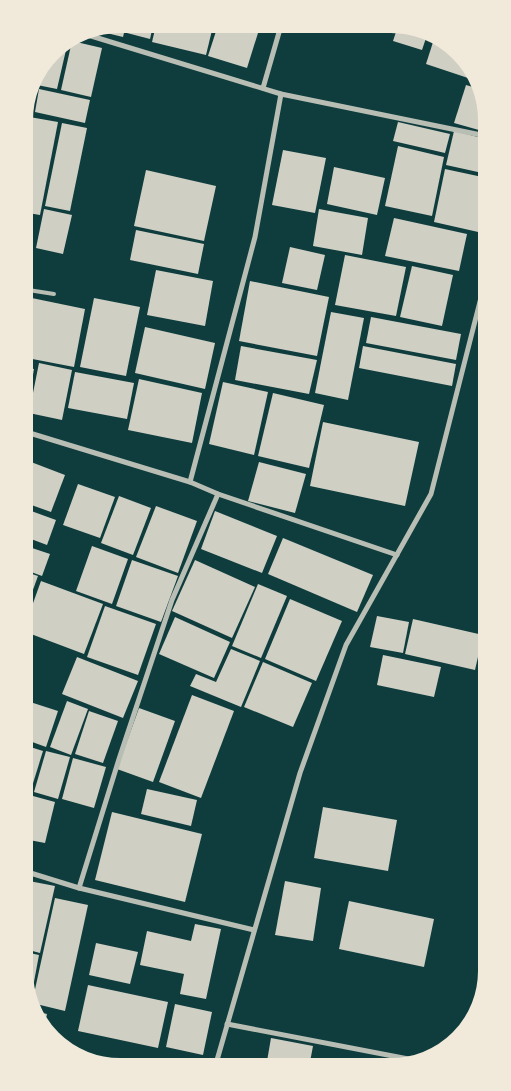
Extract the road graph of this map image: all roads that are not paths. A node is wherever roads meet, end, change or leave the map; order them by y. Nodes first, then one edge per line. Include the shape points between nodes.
1 (280, 30) edge
2 (90, 36) edge
3 (262, 88) junction
4 (282, 94) junction
5 (481, 135) edge
6 (30, 290) edge
7 (54, 294) dead end
8 (481, 298) edge
9 (30, 433) edge
10 (190, 482) junction
11 (218, 494) junction
12 (396, 555) junction
13 (30, 873) edge
14 (79, 888) junction
15 (254, 930) junction
16 (227, 1024) junction
17 (408, 1059) edge
18 (217, 1061) edge

1 - 3 street
2 - 3 street
3 - 4 street
4 - 5 street
4 - 10 street via 254,237
6 - 7 lane
8 - 12 street via 431,494
9 - 10 street
10 - 11 street
11 - 12 street
11 - 14 street via 172,600 118,759
12 - 15 street via 346,645 300,773
13 - 14 street
14 - 15 street
15 - 16 street
16 - 17 street
16 - 18 street

